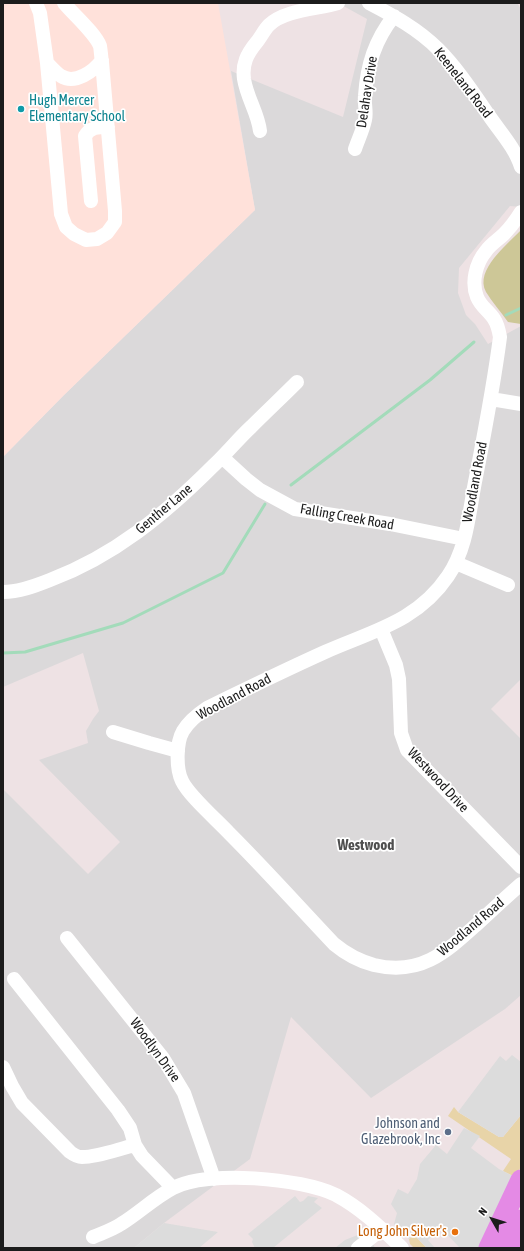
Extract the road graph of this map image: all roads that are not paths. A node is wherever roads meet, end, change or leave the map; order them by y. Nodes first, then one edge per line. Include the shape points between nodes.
1 (36, 3) edge
2 (64, 3) edge
3 (338, 3) edge
4 (369, 3) edge
5 (394, 16) junction
6 (102, 60) junction
7 (47, 63) junction
8 (108, 127) junction
9 (260, 132) dead end
10 (355, 149) dead end
11 (521, 167) edge
12 (91, 200) dead end
13 (521, 212) edge
14 (297, 382) dead end
15 (491, 398) junction
16 (521, 404) edge
17 (222, 457) junction
18 (464, 539) junction
19 (456, 563) junction
20 (508, 585) dead end
21 (3, 592) edge
22 (381, 629) junction
23 (113, 732) dead end
24 (178, 751) junction
25 (521, 867) edge
26 (521, 884) edge
27 (67, 938) dead end
28 (14, 979) dead end
29 (3, 1067) edge
30 (135, 1145) junction
31 (214, 1179) junction
32 (521, 1180) edge
33 (173, 1188) junction
34 (521, 1220) edge
35 (382, 1229) junction
36 (93, 1237) dead end
37 (400, 1247) edge
38 (358, 1248) edge
39 (489, 1248) edge
40 (508, 1248) edge

1 - 7 street via 40,13
2 - 6 street via 93,34
3 - 9 street via 276,20 268,26 250,51 243,68 244,78 259,121
4 - 5 street, Keeneland Road
5 - 10 street, Delahay Drive via 377,41 370,59 364,100 366,119
5 - 11 street, Keeneland Road via 421,34 447,59 513,149
6 - 7 street via 97,67 79,78 61,76
6 - 8 street
7 - 8 street via 61,214 66,227 86,240 97,239 107,233 115,222
8 - 12 street via 94,128 85,136
13 - 15 street, Woodland Road via 515,222 486,251 480,260 474,282 478,300 494,319 500,337
14 - 17 street, Genther Lane
15 - 16 street
15 - 18 street, Woodland Road
17 - 18 street, Falling Creek Road via 260,490 295,509
17 - 21 street, Genther Lane via 168,508 107,554 62,576 12,592
18 - 19 street, Woodland Road
19 - 20 street
19 - 22 street, Woodland Road via 435,592 421,606
22 - 24 street, Woodland Road via 207,708 183,731
22 - 25 street, Westwood Drive via 399,678 401,733 407,750
23 - 24 street
24 - 26 street, Woodland Road via 179,772 187,790 334,944 366,963 396,968 421,964 435,958 452,947
27 - 31 street, Woodlyn Drive via 164,1058 184,1092
28 - 30 street via 118,1110 130,1128
29 - 30 street via 22,1103 75,1156 99,1154
30 - 33 street via 142,1156
31 - 33 street via 190,1182
31 - 35 street via 270,1180 324,1190 352,1204
32 - 39 highway
33 - 36 street via 120,1225
34 - 40 highway
35 - 37 street
35 - 38 street

